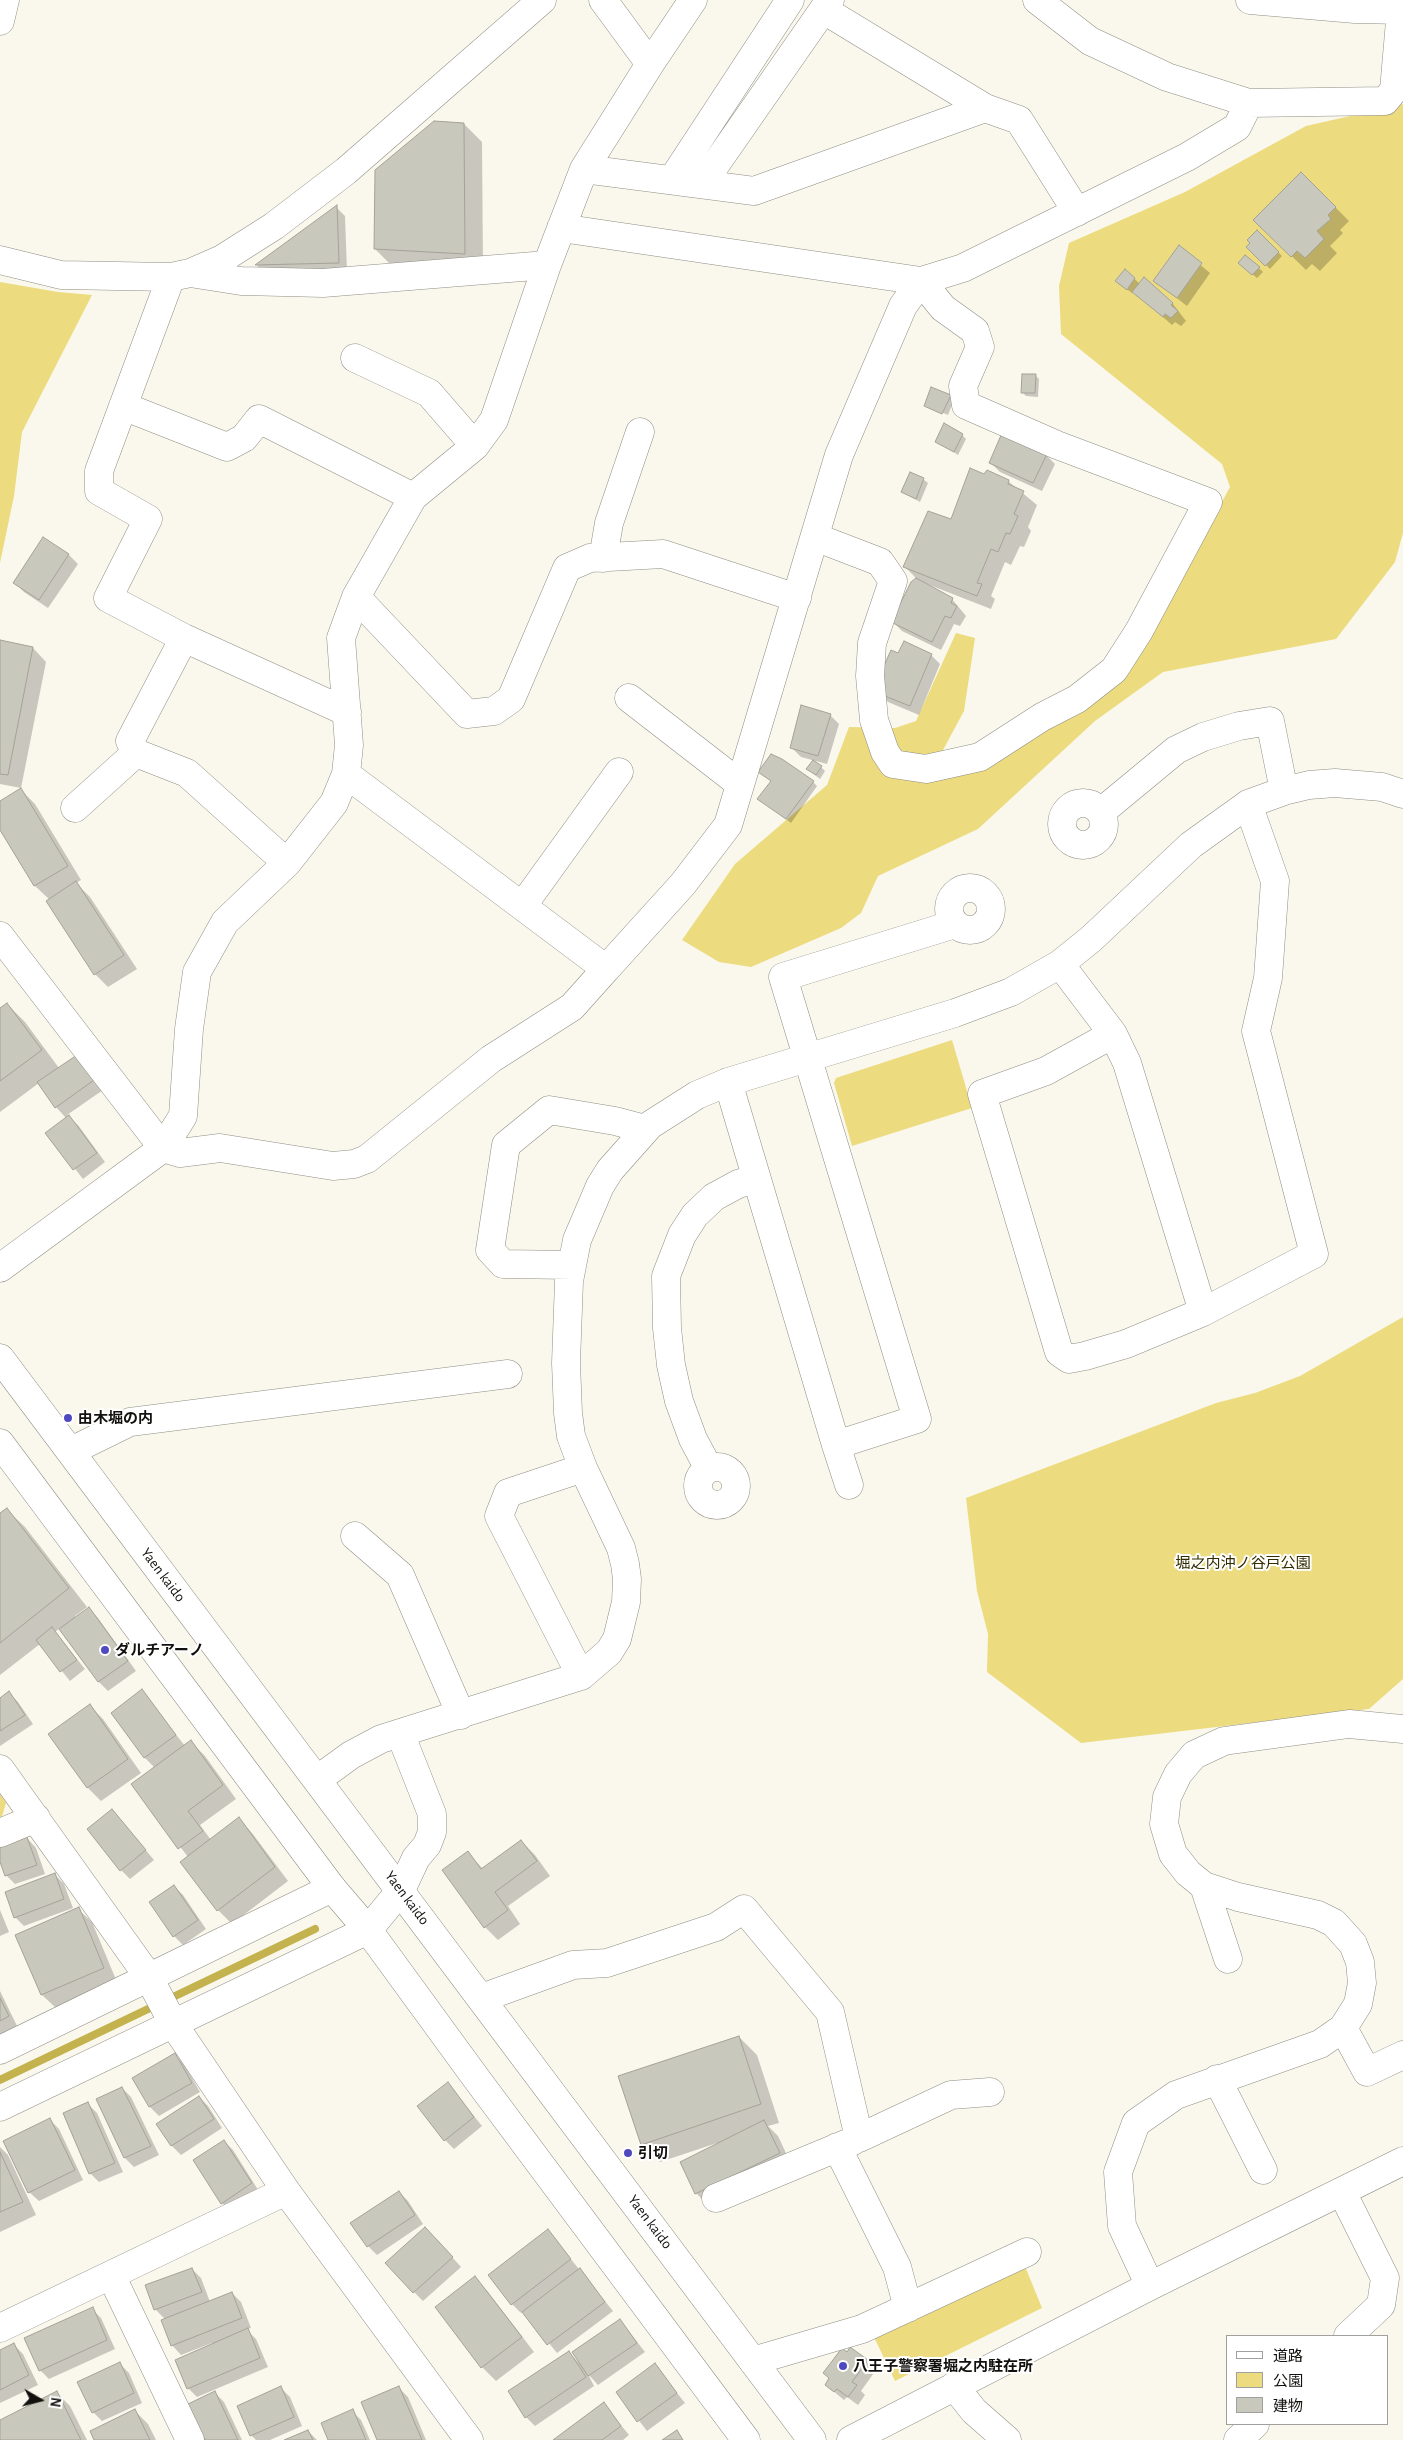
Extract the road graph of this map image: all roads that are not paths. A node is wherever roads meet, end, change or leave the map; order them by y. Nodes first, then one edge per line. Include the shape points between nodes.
1 (5, 0) edge
2 (542, 0) edge
3 (604, 0) edge
4 (693, 0) edge
5 (790, 0) edge
6 (1037, 0) edge
7 (1250, 0) edge
8 (827, 5) edge
9 (1402, 10) edge
10 (0, 20) edge
11 (650, 64) junction
12 (1249, 103) junction
13 (985, 108) junction
14 (584, 169) junction
15 (672, 180) junction
16 (702, 184) junction
17 (1077, 212) junction
18 (562, 228) junction
19 (0, 260) edge
20 (547, 265) junction
21 (180, 275) junction
22 (921, 281) junction
23 (355, 358) dead end
24 (123, 406) junction
25 (640, 432) dead end
26 (475, 446) junction
27 (413, 497) junction
28 (815, 537) junction
29 (603, 558) junction
30 (356, 597) junction
31 (796, 598) junction
32 (184, 638) junction
33 (629, 698) dead end
34 (347, 712) junction
35 (136, 753) junction
36 (346, 774) junction
37 (740, 784) junction
38 (616, 788) dead end
39 (1284, 791) junction
40 (1403, 794) edge
41 (1248, 804) junction
42 (75, 808) dead end
43 (1101, 812) dead end
44 (287, 862) junction
45 (523, 905) junction
46 (955, 924) dead end
47 (0, 936) edge
48 (1060, 964) junction
49 (606, 969) junction
50 (1113, 1034) junction
51 (808, 1058) junction
52 (728, 1082) junction
53 (646, 1129) junction
54 (163, 1148) junction
55 (756, 1179) junction
56 (572, 1265) junction
57 (0, 1268) edge
58 (1203, 1312) junction
59 (0, 1358) edge
60 (508, 1374) dead end
61 (0, 1443) edge
62 (836, 1445) junction
63 (71, 1451) junction
64 (584, 1468) junction
65 (709, 1469) dead end
66 (850, 1485) dead end
67 (355, 1536) dead end
68 (581, 1676) junction
69 (461, 1714) junction
70 (1403, 1729) edge
71 (400, 1733) junction
72 (0, 1769) edge
73 (318, 1779) junction
74 (36, 1818) junction
75 (0, 1833) edge
76 (1204, 1886) junction
77 (332, 1888) junction
78 (401, 1890) junction
79 (368, 1930) junction
80 (1228, 1959) dead end
81 (148, 1976) junction
82 (482, 1998) junction
83 (174, 2025) junction
84 (1343, 2028) junction
85 (0, 2050) edge
86 (1403, 2055) edge
87 (1217, 2079) junction
88 (990, 2092) dead end
89 (0, 2106) edge
90 (848, 2143) junction
91 (1403, 2161) edge
92 (1263, 2170) dead end
93 (286, 2191) junction
94 (1342, 2192) junction
95 (716, 2198) dead end
96 (1026, 2252) dead end
97 (111, 2275) junction
98 (1150, 2286) junction
99 (908, 2308) junction
100 (0, 2328) edge
101 (1349, 2335) edge
102 (753, 2361) junction
103 (954, 2386) junction
104 (1254, 2425) edge
105 (464, 2439) edge
106 (190, 2440) edge
107 (746, 2440) edge
108 (812, 2440) edge
109 (851, 2440) edge
110 (1007, 2440) edge
111 (1238, 2440) edge

1 - 10 street
2 - 21 street via 309,200 222,259
3 - 11 street
4 - 11 street
5 - 15 street
6 - 12 street via 1107,49 1167,77
7 - 9 street
8 - 13 street
8 - 16 street
9 - 12 street via 1394,90 1385,101
11 - 14 street
12 - 17 street via 1237,127 1188,157
13 - 16 street via 754,191
13 - 17 street via 1019,120
14 - 15 street
14 - 18 street
15 - 16 street
17 - 22 street via 963,268
18 - 20 street
18 - 22 street
19 - 21 street via 61,275
20 - 21 street via 323,283 241,281
20 - 26 street via 494,420
21 - 24 street
22 - 28 street via 904,306 839,455
22 - 28 street via 943,308 975,330 980,347 963,386 966,404 1057,445 1208,502 1139,631 1114,670 1077,699 980,756 926,768 893,764 885,752 874,720 870,676 872,643 893,581 880,562
23 - 26 street via 429,393
24 - 27 street via 227,447 244,438 259,419
24 - 32 street via 98,471 99,491 148,518 108,598
25 - 29 street via 609,523
26 - 27 street
27 - 30 street
28 - 31 street
29 - 30 street via 590,558 567,568 511,699 494,711 467,714
29 - 31 street via 663,554
30 - 34 street via 341,638
31 - 37 street
32 - 34 street
32 - 35 street via 130,742
33 - 37 street
34 - 36 street via 349,745
35 - 42 street
35 - 44 street via 187,773
36 - 44 street via 334,803
36 - 45 street
37 - 49 street via 728,826 683,884
38 - 45 street
39 - 40 street via 1335,783 1375,786
39 - 41 street
39 - 43 street via 1270,721 1212,734 1176,750
41 - 48 street via 1191,845
41 - 58 street via 1275,881 1268,978 1256,1031 1314,1254
44 - 54 street via 225,922 197,972 183,1116
45 - 49 street
46 - 51 street via 783,977
47 - 54 street
48 - 50 street
48 - 51 street via 1011,992 982,1004
49 - 54 street via 572,1007 491,1058 367,1159 333,1166 220,1148 180,1153
50 - 58 street via 1127,1064
50 - 58 street via 1046,1071 982,1094 1059,1352 1069,1359 1085,1356 1126,1344
51 - 52 street
51 - 62 street via 917,1419
52 - 53 street via 665,1113
52 - 55 street
53 - 56 street via 600,1186 583,1223
53 - 56 street via 615,1120 549,1110 506,1145 490,1250 503,1264
54 - 57 street
55 - 62 street
55 - 65 street via 714,1197 695,1215 682,1235 666,1276 669,1346 679,1401 693,1439
56 - 64 street via 566,1363 568,1413 571,1436
59 - 63 street, Yaen kaido
60 - 63 street via 130,1422
61 - 77 street
62 - 66 street
63 - 73 street, Yaen kaido
64 - 68 street via 621,1548 627,1579 626,1602 617,1639 609,1652
64 - 68 street via 508,1493 499,1516
67 - 69 street via 400,1575
68 - 69 street
69 - 71 street
70 - 76 street via 1349,1724 1224,1741 1194,1755 1178,1774 1167,1797 1164,1824 1173,1854
71 - 73 street via 380,1739 351,1755
71 - 78 street via 432,1814 432,1832 427,1845 416,1858
72 - 74 street
73 - 78 street, Yaen kaido
74 - 75 street
74 - 81 street
76 - 80 street
76 - 84 street via 1318,1915 1334,1923 1353,1944 1361,1969 1358,2004
77 - 79 street
77 - 81 street
78 - 79 street
78 - 82 street, Yaen kaido
79 - 83 street
79 - 107 street
81 - 83 street
81 - 85 street
82 - 90 street via 572,1965 607,1963 716,1928 744,1909 830,2012
82 - 102 street, Yaen kaido
83 - 89 street
83 - 93 street
84 - 86 street via 1367,2072
84 - 87 street via 1320,2044
87 - 92 street
87 - 98 street via 1176,2095 1136,2123 1118,2172 1122,2226
88 - 90 street via 951,2095
90 - 95 street
90 - 99 street via 898,2267
91 - 94 street
93 - 97 street
93 - 105 street
94 - 98 street
94 - 101 street via 1385,2278 1381,2305
96 - 99 street
97 - 100 street
97 - 106 street
98 - 103 street
99 - 102 street via 862,2329
102 - 108 street, Yaen kaido
103 - 109 street
103 - 110 street via 974,2411
104 - 111 street

